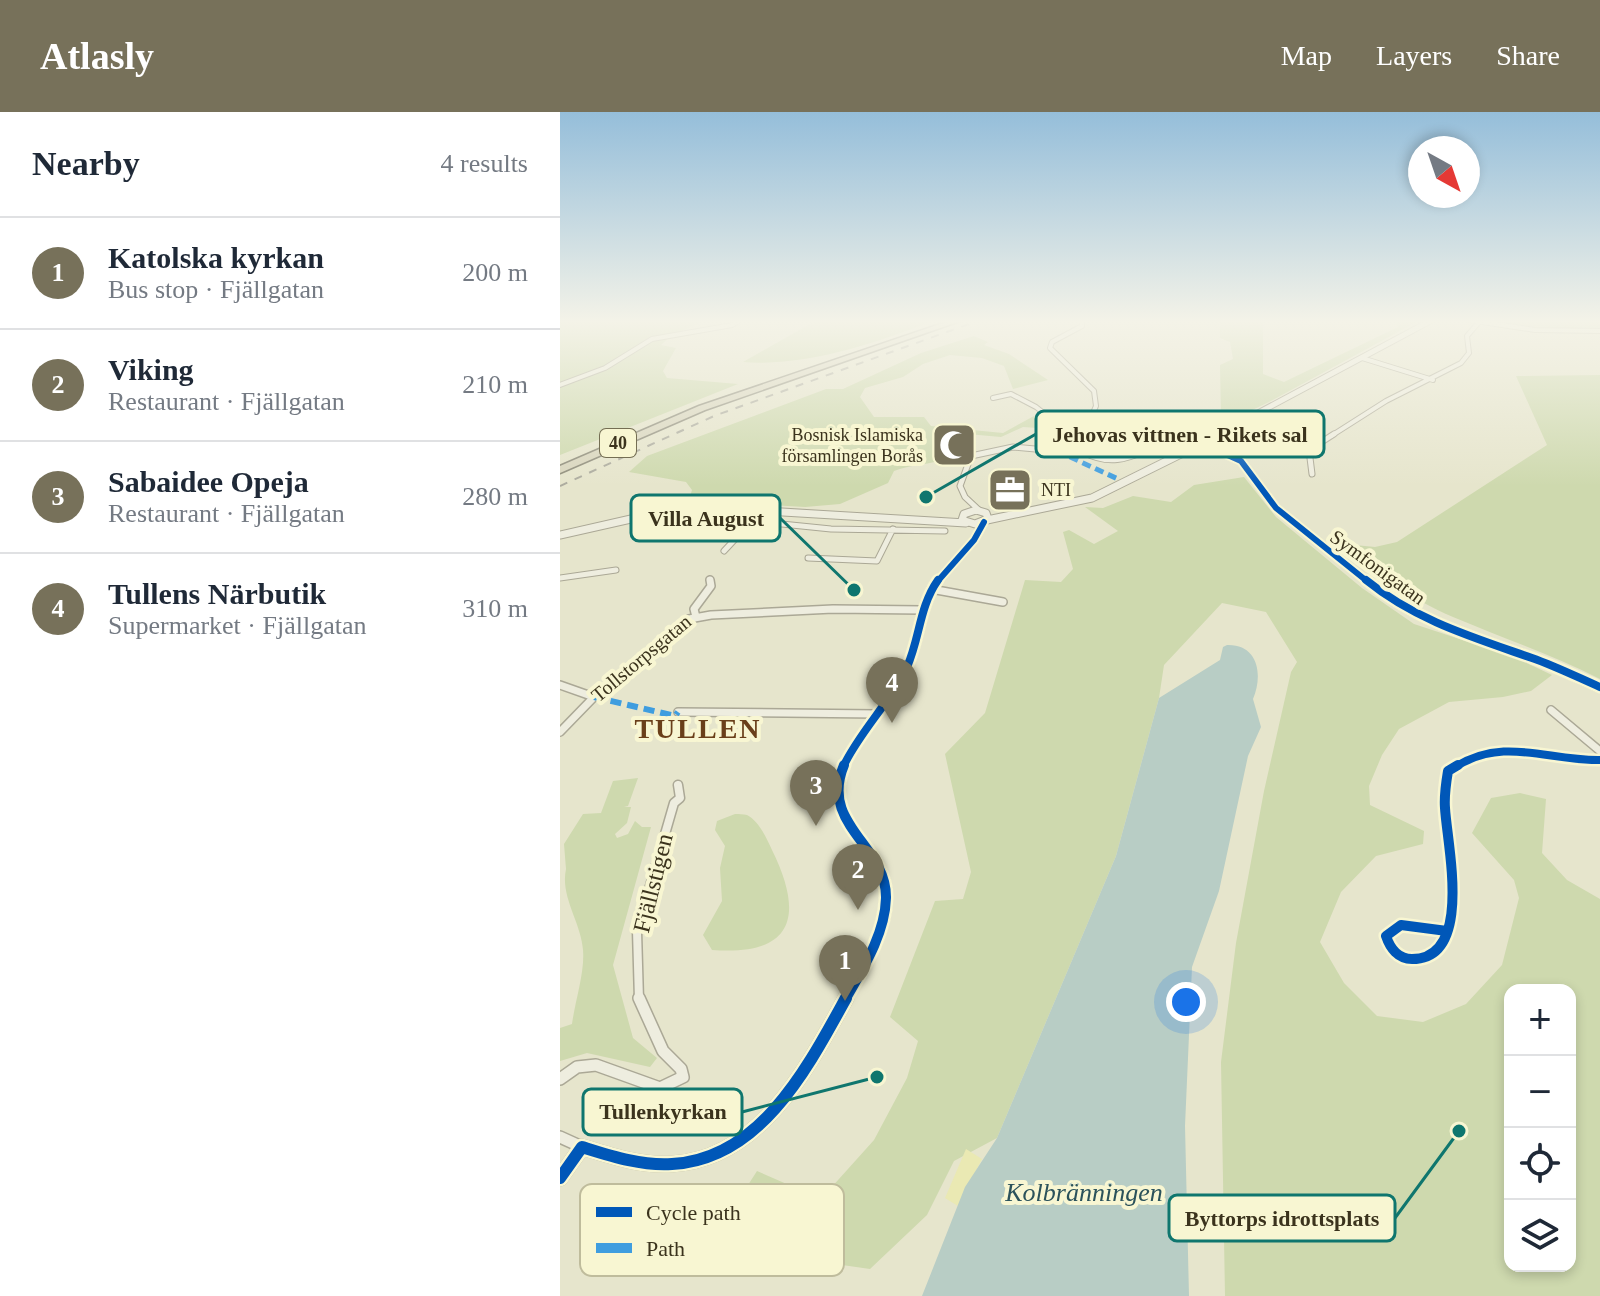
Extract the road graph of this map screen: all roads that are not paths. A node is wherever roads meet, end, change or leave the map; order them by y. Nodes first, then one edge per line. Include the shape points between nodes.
1 (585, 375) edge
2 (781, 375) edge
3 (792, 375) edge
4 (1078, 375) edge
5 (1332, 375) edge
6 (1418, 375) edge
7 (1440, 375) edge
8 (1433, 380) junction
9 (560, 385) edge
10 (993, 398) dead end
11 (678, 418) junction
12 (1080, 444) junction
13 (1194, 444) junction
14 (1210, 444) junction
15 (1057, 449) junction
16 (560, 463) edge
17 (560, 470) edge
18 (1312, 474) dead end
19 (560, 477) edge
20 (965, 497) junction
21 (754, 509) junction
22 (984, 516) junction
23 (966, 519) junction
24 (752, 521) junction
25 (893, 529) junction
26 (945, 531) dead end
27 (560, 536) edge
28 (968, 544) junction
29 (724, 551) dead end
30 (808, 558) dead end
31 (616, 570) dead end
32 (560, 578) edge
33 (710, 579) dead end
34 (931, 589) junction
35 (1003, 602) dead end
36 (922, 610) junction
37 (696, 617) junction
38 (560, 685) edge
39 (1600, 687) edge
40 (594, 697) junction
41 (1551, 710) dead end
42 (678, 712) dead end
43 (878, 714) junction
44 (560, 732) edge
45 (1600, 751) edge
46 (1600, 760) edge
47 (678, 785) dead end
48 (1447, 931) junction
49 (560, 1079) edge
50 (560, 1137) edge
51 (582, 1147) junction
52 (560, 1178) edge

1 - 9 street
2 - 16 highway, 40
3 - 11 highway, 40
4 - 12 street via 1090,385 1096,406
5 - 14 street
6 - 8 street
7 - 8 street
8 - 18 street via 1325,437 1309,450
10 - 15 street via 1011,394 1048,415 1057,425
11 - 17 highway, 40
11 - 19 highway
12 - 13 street via 1087,455 1115,462 1136,458 1169,440
12 - 15 street
13 - 14 street
13 - 22 street via 1107,492 1041,510
14 - 39 street, Symfonigatan via 1241,461 1276,508 1393,602 1428,621
15 - 20 street via 976,453 960,481
20 - 22 street
20 - 23 street
21 - 23 street
21 - 24 street
21 - 27 street via 653,514
22 - 23 street
22 - 23 street
22 - 28 street
23 - 28 street via 973,530
24 - 25 street
24 - 29 street
25 - 26 street
25 - 30 street via 877,561
28 - 34 street
31 - 32 street
33 - 37 street, Tollstorpsgatan via 711,586 694,609
34 - 35 street
34 - 36 street
36 - 37 street
36 - 43 street via 910,660
37 - 40 street, Tollstorpsgatan via 679,625
38 - 40 street
40 - 44 street, Tollstorpsgatan
41 - 45 street
42 - 43 street
43 - 51 street via 843,768 837,793 843,813 884,881 884,910 858,976 791,1088 773,1112 732,1147 684,1165 615,1161
46 - 48 street via 1513,749 1483,751 1448,771 1445,809 1454,877
47 - 49 street, Fjällstigen via 680,798 674,803 637,931 639,1001 663,1051 683,1077 660,1088 585,1065
48 - 48 street via 1401,925 1386,936 1396,954 1422,960 1442,949
50 - 51 street
51 - 52 street

